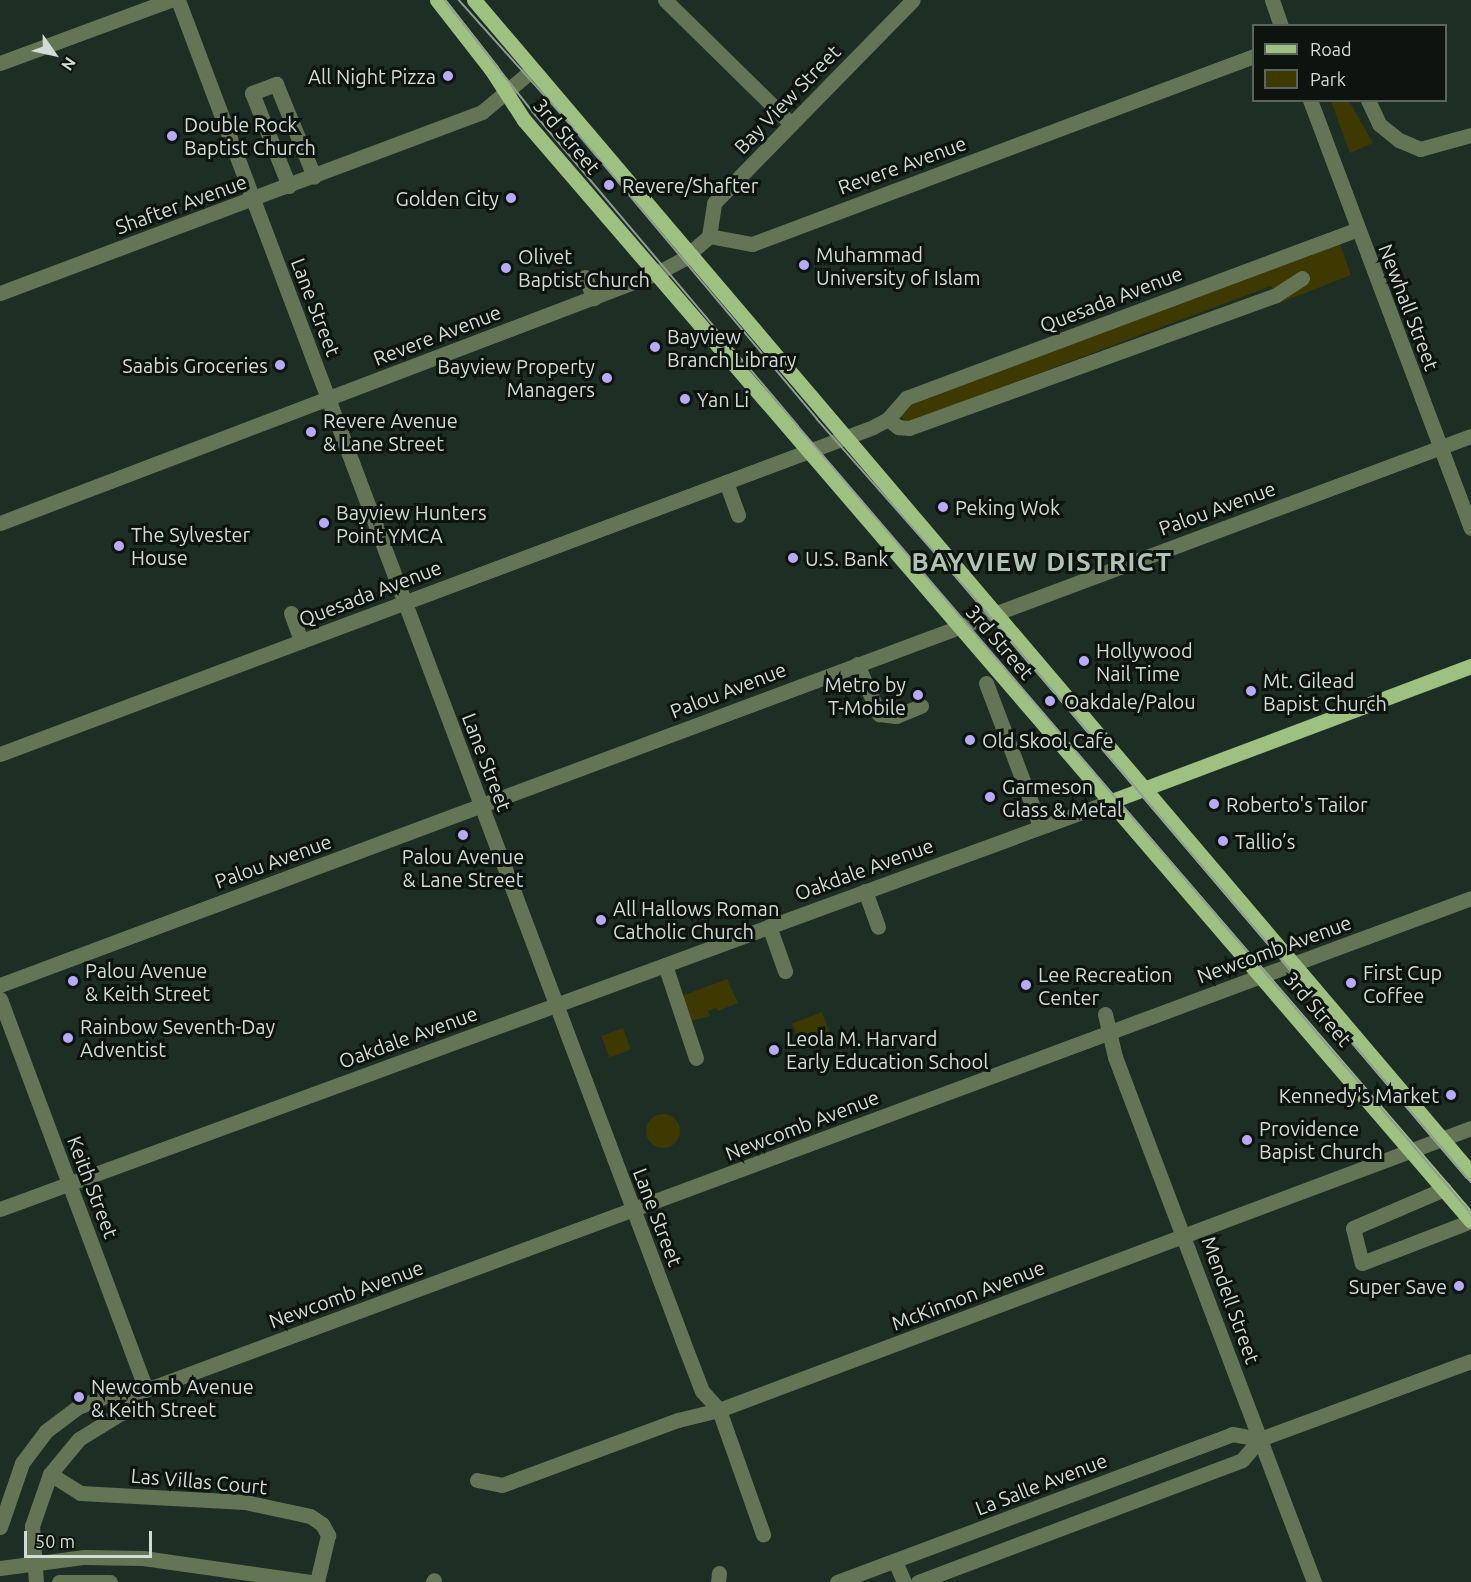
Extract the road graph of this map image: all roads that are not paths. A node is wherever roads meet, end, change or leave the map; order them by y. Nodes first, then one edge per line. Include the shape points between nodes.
1 (170, 0) edge
2 (178, 0) edge
3 (437, 0) edge
4 (474, 0) edge
5 (665, 0) edge
6 (913, 0) edge
7 (1272, 0) edge
8 (1280, 24) edge
9 (1252, 57) edge
10 (0, 63) edge
11 (532, 70) junction
12 (506, 94) junction
13 (1311, 102) edge
14 (1369, 102) edge
15 (791, 124) junction
16 (1471, 135) edge
17 (314, 176) junction
18 (289, 186) junction
19 (253, 200) junction
20 (1356, 230) junction
21 (709, 236) junction
22 (689, 254) junction
23 (657, 273) junction
24 (585, 278) dead end
25 (1302, 278) dead end
26 (0, 293) edge
27 (594, 298) junction
28 (328, 399) junction
29 (888, 419) junction
30 (1471, 436) edge
31 (843, 437) junction
32 (1443, 447) junction
33 (809, 451) junction
34 (726, 482) junction
35 (738, 515) dead end
36 (0, 523) edge
37 (1471, 528) edge
38 (405, 602) junction
39 (291, 613) dead end
40 (995, 613) junction
41 (959, 626) junction
42 (302, 641) junction
43 (858, 664) junction
44 (1471, 666) edge
45 (986, 683) dead end
46 (921, 706) dead end
47 (0, 754) edge
48 (1144, 789) junction
49 (1108, 802) junction
50 (481, 806) junction
51 (1040, 826) junction
52 (865, 891) junction
53 (1471, 897) edge
54 (769, 926) junction
55 (878, 927) dead end
56 (1293, 964) junction
57 (665, 965) junction
58 (785, 971) dead end
59 (1261, 975) junction
60 (0, 985) edge
61 (0, 999) edge
62 (556, 1005) junction
63 (1105, 1014) dead end
64 (1112, 1032) junction
65 (696, 1058) dead end
66 (1471, 1128) edge
67 (1442, 1138) junction
68 (1411, 1150) junction
69 (1471, 1173) edge
70 (69, 1184) junction
71 (1444, 1189) junction
72 (0, 1209) edge
73 (633, 1211) junction
74 (1471, 1221) edge
75 (1185, 1235) junction
76 (1471, 1361) edge
77 (146, 1390) junction
78 (719, 1410) junction
79 (1260, 1439) junction
80 (50, 1474) junction
81 (477, 1480) dead end
82 (0, 1527) edge
83 (763, 1534) dead end
84 (895, 1561) junction
85 (33, 1562) junction
86 (0, 1568) edge
87 (865, 1577) edge
88 (36, 1582) edge
89 (59, 1582) edge
90 (110, 1582) edge
91 (314, 1582) edge
92 (837, 1582) edge
93 (904, 1582) edge
94 (918, 1582) edge
95 (1314, 1582) edge

1 - 10 street
2 - 19 street, Lane Street
3 - 12 main road, 3rd Street
4 - 11 main road, 3rd Street
5 - 15 street
6 - 15 street, Bay View Street
7 - 8 street
9 - 21 street, Revere Avenue via 752,244
11 - 12 street, Shafter Avenue
11 - 22 main road, 3rd Street
12 - 17 street, Shafter Avenue via 482,112
12 - 23 main road, 3rd Street via 524,120
13 - 20 street, Newhall Street
14 - 16 street via 1379,124 1399,140 1420,149
15 - 21 street, Bay View Street via 714,203
17 - 18 street, Shafter Avenue
17 - 18 street via 276,84 252,93
18 - 19 street, Shafter Avenue
19 - 26 street, Shafter Avenue
19 - 28 street, Lane Street
20 - 29 street, Quesada Avenue via 906,398
20 - 32 street, Newhall Street
21 - 22 street, Revere Avenue
22 - 23 street, Revere Avenue
22 - 31 main road, 3rd Street
23 - 27 street, Revere Avenue
23 - 33 main road, 3rd Street
24 - 27 street
25 - 29 street via 1276,295 909,428 898,427
27 - 28 street, Revere Avenue
28 - 36 street, Revere Avenue
28 - 38 street, Lane Street
29 - 31 street, Quesada Avenue
30 - 32 street, Palou Avenue
31 - 33 street, Quesada Avenue
31 - 40 main road, 3rd Street
32 - 37 street, Newhall Street
32 - 40 street, Palou Avenue
33 - 34 street, Quesada Avenue
33 - 41 main road, 3rd Street
34 - 35 street
34 - 38 street, Quesada Avenue
38 - 42 street, Quesada Avenue
38 - 50 street, Lane Street
39 - 42 street
40 - 41 street, Palou Avenue
40 - 48 main road, 3rd Street
41 - 43 street, Palou Avenue
41 - 49 main road, 3rd Street
42 - 47 street, Quesada Avenue
43 - 46 street via 879,714 896,716
43 - 50 street, Palou Avenue
44 - 48 main road, Oakdale Avenue
45 - 51 street
48 - 49 main road, Oakdale Avenue
48 - 56 main road, 3rd Street
49 - 51 street, Oakdale Avenue
49 - 59 main road, 3rd Street
50 - 60 street, Palou Avenue
50 - 62 street, Lane Street
51 - 52 street, Oakdale Avenue
52 - 54 street, Oakdale Avenue
52 - 55 street
53 - 56 street, Newcomb Avenue
54 - 57 street, Oakdale Avenue
54 - 58 street
56 - 59 street, Newcomb Avenue
56 - 67 main road, 3rd Street
57 - 62 street, Oakdale Avenue
57 - 65 street
59 - 64 street, Newcomb Avenue
59 - 68 main road, 3rd Street
61 - 70 street, Keith Street
62 - 70 street, Oakdale Avenue
62 - 73 street, Lane Street
63 - 64 street, Mendell Street
64 - 73 street, Newcomb Avenue
64 - 75 street, Mendell Street via 1115,1057
66 - 67 street, McKinnon Avenue
67 - 68 street, McKinnon Avenue
67 - 69 main road, 3rd Street
68 - 71 main road, 3rd Street
68 - 75 street, McKinnon Avenue
70 - 72 street, Oakdale Avenue
70 - 77 street, Keith Street
71 - 74 main road, 3rd Street
71 - 74 street via 1353,1228 1362,1263
73 - 77 street, Newcomb Avenue
73 - 78 street, Lane Street via 702,1391
75 - 78 street, McKinnon Avenue
75 - 79 street, Mendell Street
76 - 79 street, La Salle Avenue
77 - 80 street, Newcomb Avenue via 122,1413 79,1439
77 - 82 street, Newcomb Avenue via 107,1395 78,1407 46,1431 22,1463
78 - 81 street, McKinnon Avenue via 678,1420 502,1485
78 - 83 street, Lane Street
79 - 84 street, La Salle Avenue via 1232,1434
79 - 94 street, La Salle Avenue via 1242,1460
79 - 95 street, Mendell Street
80 - 85 street, Newcomb Avenue via 32,1526
80 - 91 street, Las Villas Court via 80,1493 91,1495 245,1502 310,1516 322,1524 328,1535
84 - 87 street, La Salle Avenue
84 - 93 street
85 - 86 street
85 - 88 street, Newcomb Avenue
85 - 91 street via 143,1558
87 - 92 street, La Salle Avenue
89 - 90 street

